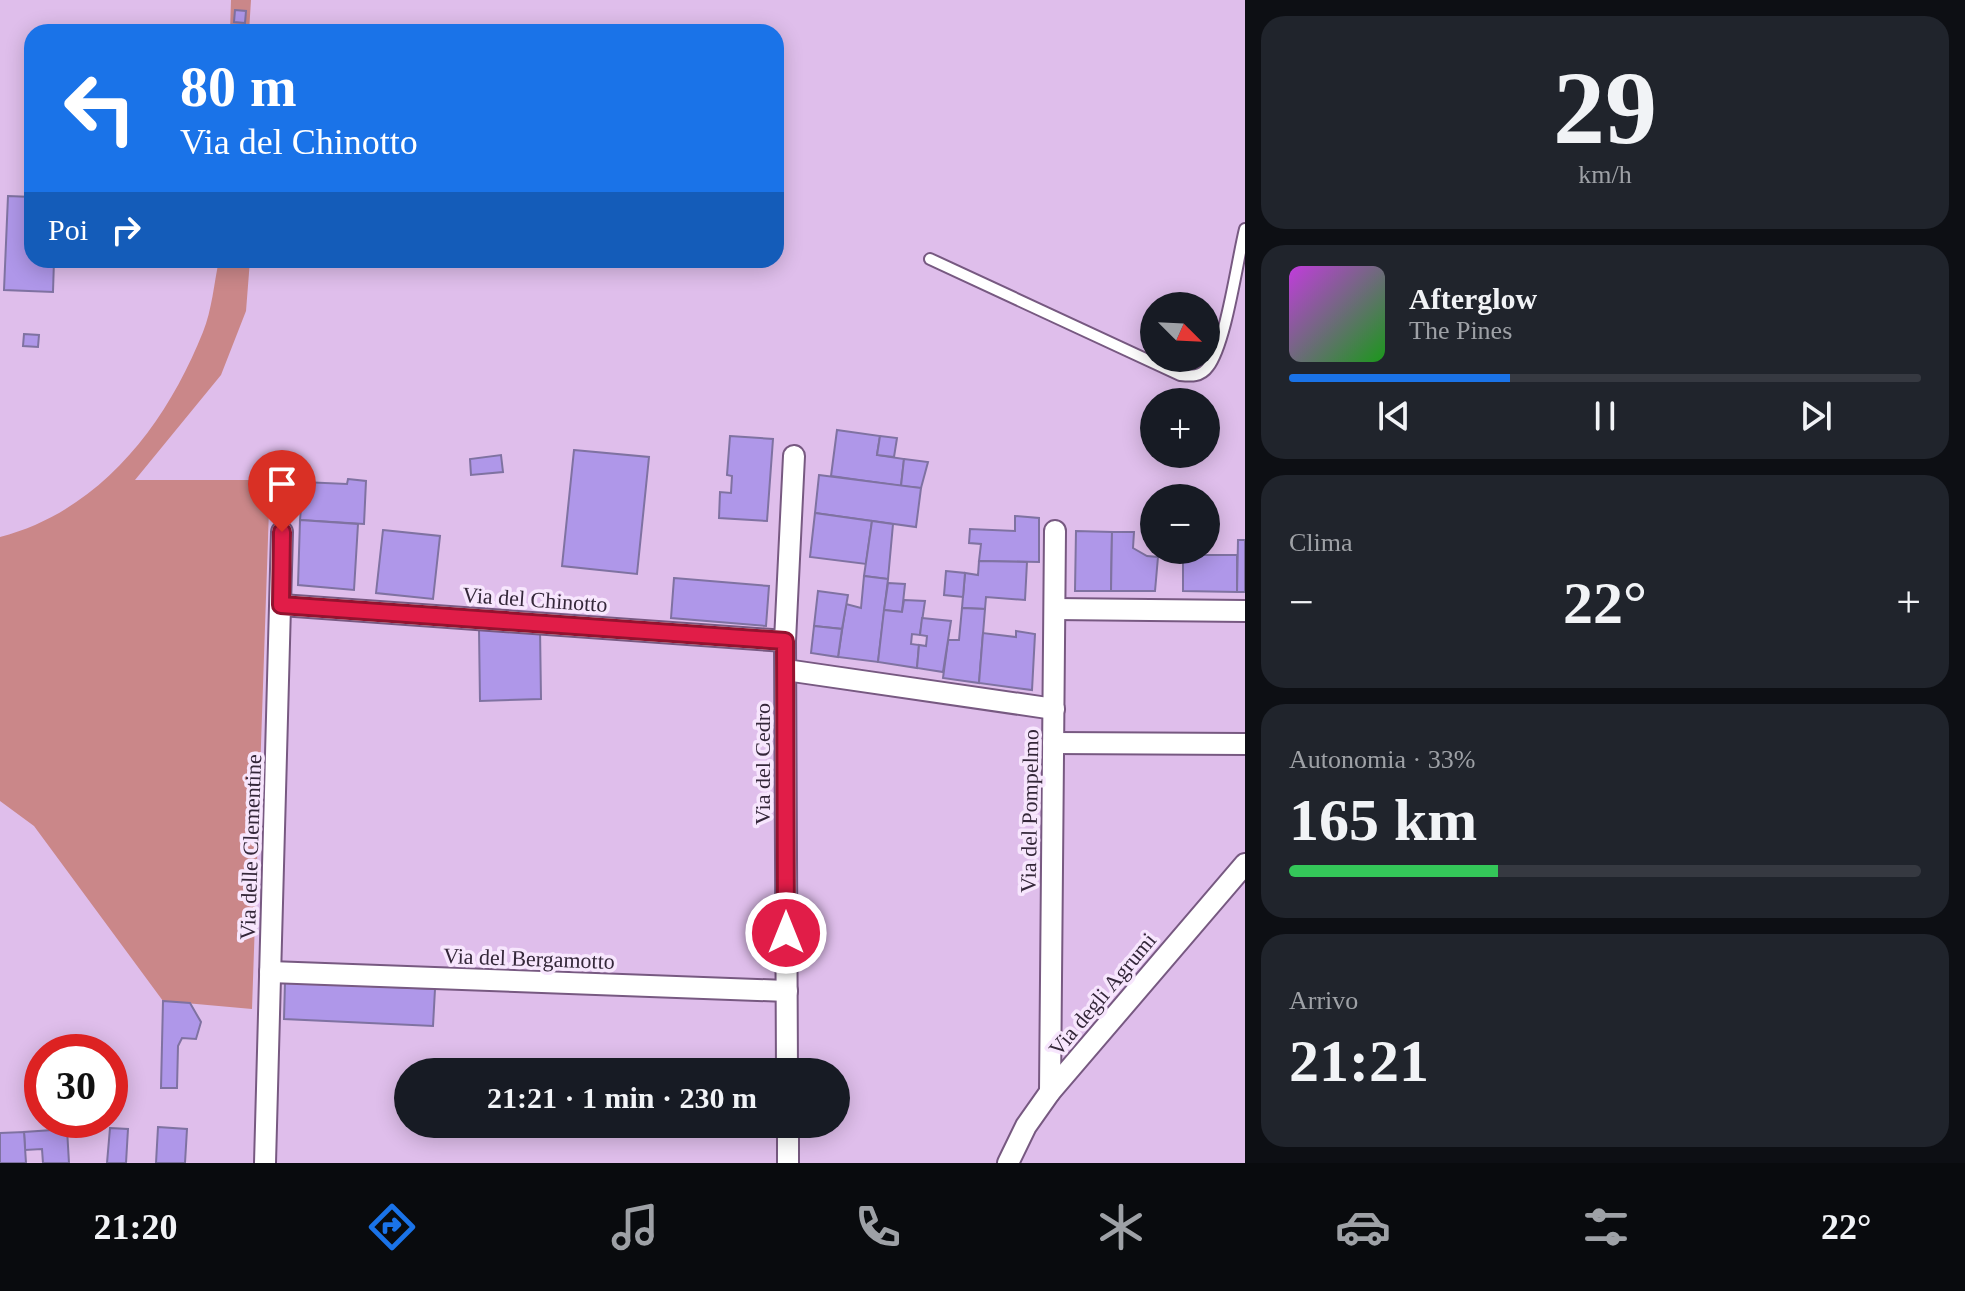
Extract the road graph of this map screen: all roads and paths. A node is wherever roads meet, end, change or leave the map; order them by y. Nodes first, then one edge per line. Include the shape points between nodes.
1 (1245, 229) edge
2 (930, 259) dead end
3 (794, 456) dead end
4 (1055, 531) dead end
5 (282, 532) dead end
6 (281, 605) junction
7 (1055, 609) junction
8 (1245, 611) edge
9 (785, 641) junction
10 (786, 670) junction
11 (1054, 709) junction
12 (1053, 743) junction
13 (1245, 744) edge
14 (1245, 864) edge
15 (270, 972) junction
16 (787, 991) junction
17 (787, 1058) edge
18 (1050, 1092) junction
19 (788, 1138) edge
20 (265, 1163) edge
21 (788, 1163) edge
22 (1008, 1163) edge

1 - 2 lane via 1216,349 1208,369 1196,376 1180,375
3 - 9 street, Via del Cedro
4 - 7 street, Via del Pompelmo
5 - 6 street, Via delle Clementine
6 - 9 street, Via del Chinotto
6 - 15 street, Via delle Clementine
7 - 8 street
7 - 11 street, Via del Pompelmo
9 - 10 street, Via del Cedro
10 - 11 street
10 - 16 street, Via del Cedro
11 - 12 street, Via del Pompelmo
12 - 13 street
12 - 18 street, Via del Pompelmo
14 - 18 street, Via degli Agrumi
15 - 16 street, Via del Bergamotto
15 - 20 street, Via delle Clementine
16 - 17 street, Via del Cedro
18 - 22 street, Via degli Agrumi
19 - 21 street

